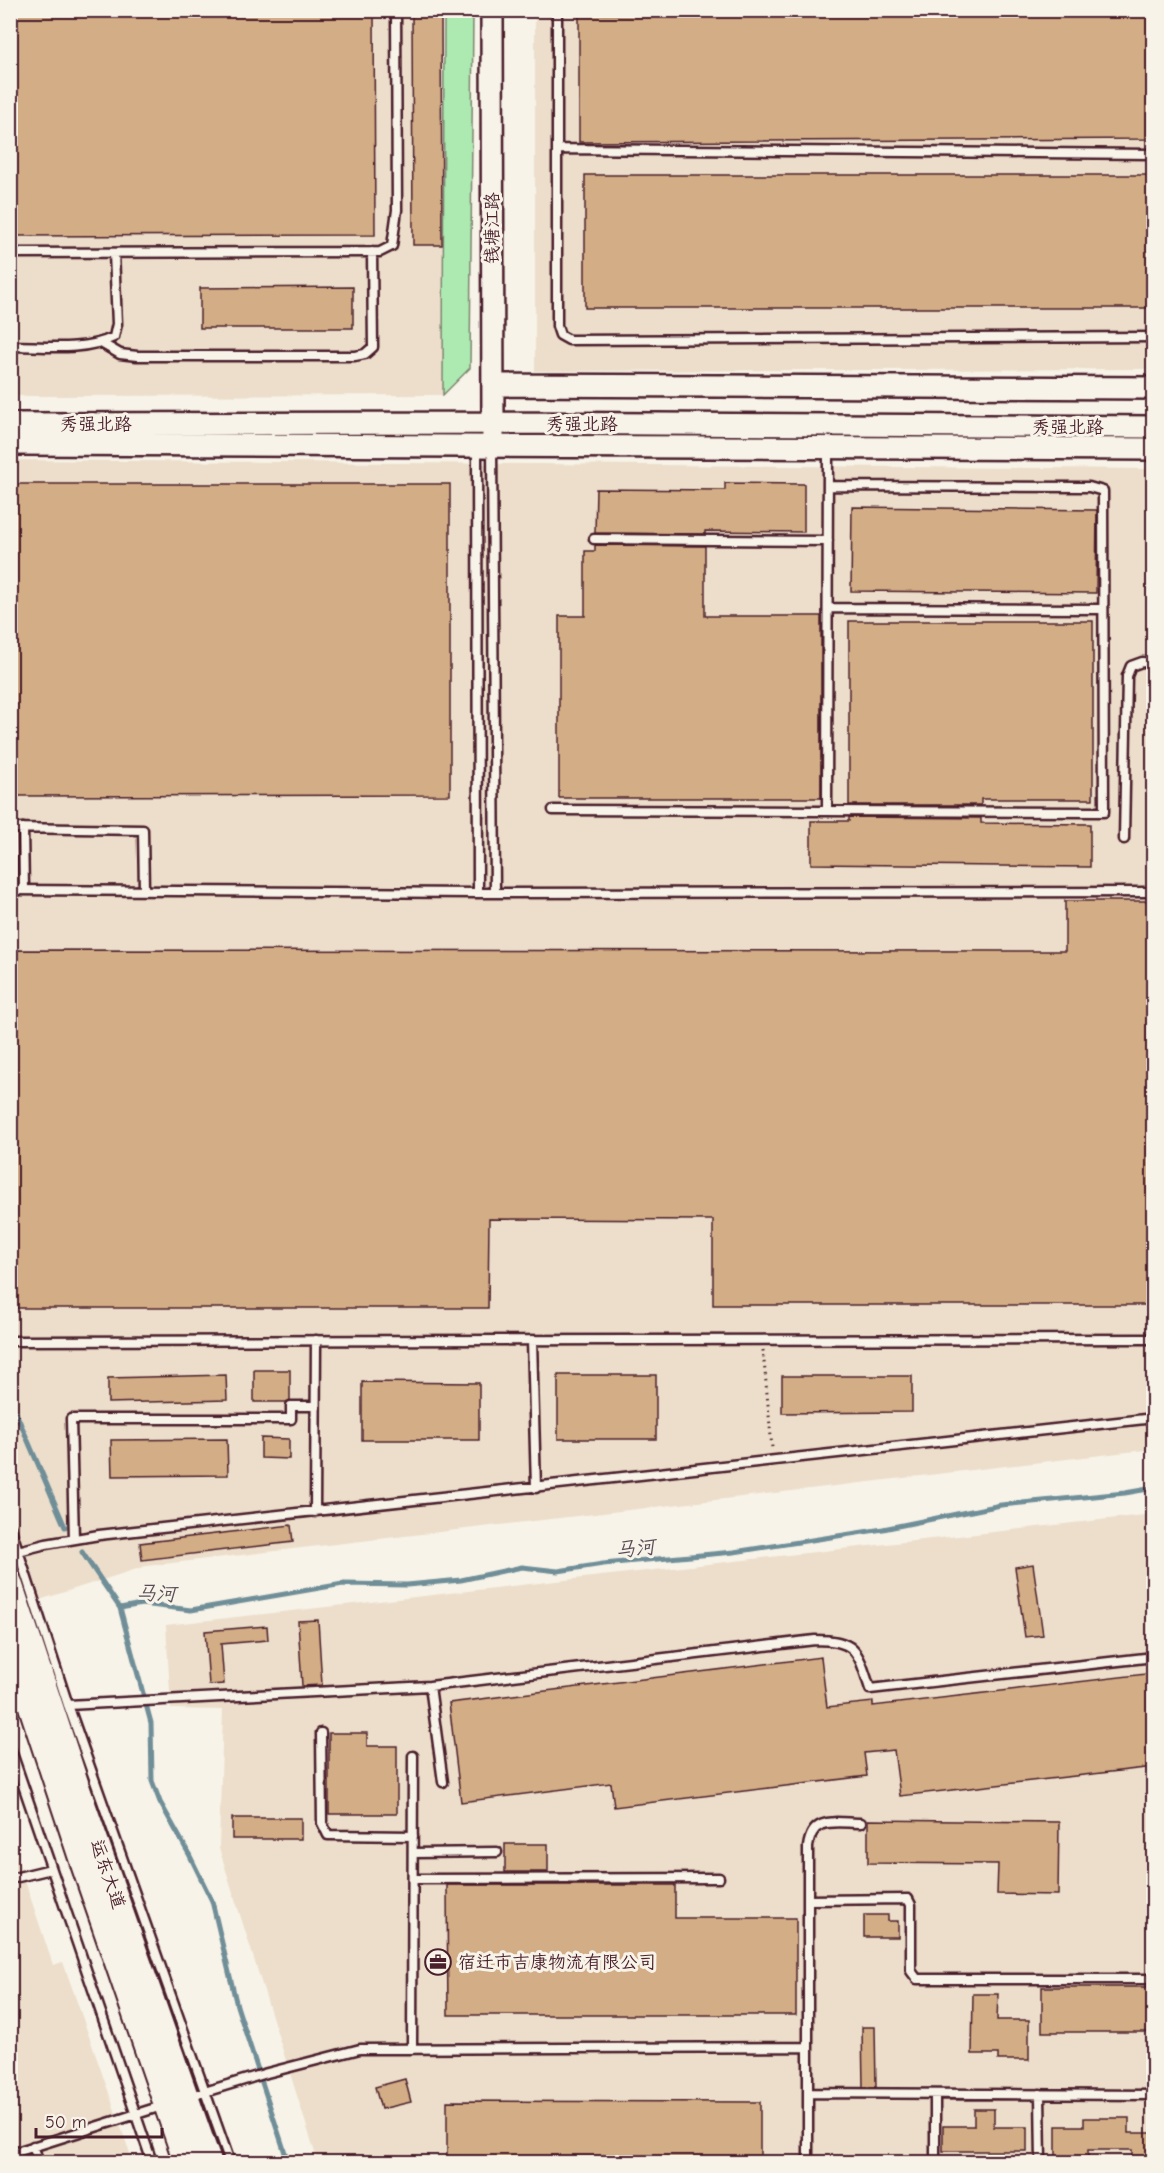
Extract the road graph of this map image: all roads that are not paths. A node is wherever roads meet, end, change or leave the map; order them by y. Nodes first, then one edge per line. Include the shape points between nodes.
1 (396, 10) edge
2 (492, 10) edge
3 (557, 10) edge
4 (557, 149) junction
5 (1154, 154) edge
6 (372, 252) junction
7 (10, 253) edge
8 (114, 253) junction
9 (1154, 337) edge
10 (101, 343) junction
11 (10, 346) edge
12 (493, 385) junction
13 (1154, 388) edge
14 (10, 410) edge
15 (1154, 413) edge
16 (485, 418) junction
17 (828, 422) junction
18 (10, 424) edge
19 (1154, 427) edge
20 (10, 444) edge
21 (485, 446) junction
22 (828, 448) junction
23 (1154, 449) edge
24 (828, 486) junction
25 (594, 539) dead end
26 (828, 541) junction
27 (828, 608) junction
28 (1103, 609) junction
29 (1154, 663) edge
30 (554, 810) dead end
31 (828, 811) junction
32 (10, 828) edge
33 (23, 828) junction
34 (1124, 838) dead end
35 (10, 890) edge
36 (24, 890) junction
37 (144, 890) junction
38 (1154, 892) edge
39 (478, 893) junction
40 (495, 893) junction
41 (1154, 1339) edge
42 (316, 1340) junction
43 (532, 1340) junction
44 (10, 1341) edge
45 (315, 1406) junction
46 (1154, 1418) edge
47 (536, 1488) junction
48 (315, 1512) junction
49 (10, 1527) edge
50 (74, 1539) junction
51 (18, 1551) junction
52 (10, 1583) edge
53 (10, 1643) edge
54 (1154, 1657) edge
55 (430, 1686) junction
56 (68, 1705) junction
57 (321, 1733) dead end
58 (10, 1747) edge
59 (413, 1756) dead end
60 (443, 1782) dead end
61 (861, 1823) dead end
62 (413, 1836) junction
63 (497, 1852) dead end
64 (413, 1853) junction
65 (51, 1869) junction
66 (719, 1878) dead end
67 (10, 1879) edge
68 (413, 1879) junction
69 (808, 1900) junction
70 (1154, 1979) edge
71 (808, 2047) junction
72 (412, 2049) junction
73 (808, 2093) junction
74 (935, 2094) junction
75 (1040, 2094) junction
76 (1154, 2095) edge
77 (186, 2098) junction
78 (134, 2114) junction
79 (33, 2146) junction
80 (10, 2154) edge
81 (39, 2163) edge
82 (152, 2163) edge
83 (186, 2163) edge
84 (209, 2163) edge
85 (230, 2163) edge
86 (808, 2163) edge
87 (935, 2163) edge
88 (1041, 2163) edge

1 - 6 lane via 396,228 392,246
2 - 12 street, 钱塘江路
3 - 4 lane
4 - 5 lane
4 - 9 lane via 557,326 560,336 569,340
6 - 8 lane
6 - 10 lane via 373,347 365,354 137,356 120,354
7 - 8 lane
8 - 10 lane via 117,324 114,337
10 - 11 lane
12 - 13 street
12 - 16 street, 钱塘江路
14 - 16 street, 秀强北路
15 - 16 street, 秀强北路
16 - 17 street, 秀强北路
16 - 18 street, 秀强北路
16 - 21 street, 钱塘江路
17 - 19 street, 秀强北路
17 - 22 lane
20 - 21 street
21 - 22 street
21 - 39 lane
21 - 40 lane
22 - 23 street
22 - 24 lane
24 - 26 lane
24 - 28 lane via 1089,487 1103,491
25 - 26 lane
26 - 27 lane
27 - 28 lane
27 - 31 lane
28 - 31 lane via 1104,812
29 - 34 lane via 1131,666 1127,676
30 - 31 lane
32 - 33 lane
33 - 36 lane
33 - 37 lane via 143,830
35 - 36 lane
36 - 37 lane
37 - 39 lane
38 - 40 lane
39 - 40 lane
41 - 43 lane
42 - 43 lane
42 - 44 lane
42 - 45 lane
43 - 47 lane
45 - 48 lane
45 - 50 lane via 291,1406 291,1419 71,1419
46 - 47 lane
47 - 48 lane
48 - 50 lane
49 - 51 lane
50 - 51 lane
51 - 56 lane
52 - 77 main road, 运东大道
53 - 77 main road, 运东大道
54 - 55 lane via 870,1689 852,1648 838,1640 815,1640
55 - 56 lane
55 - 60 lane
56 - 77 lane
57 - 62 lane via 322,1823 328,1835
58 - 65 lane
59 - 62 lane
61 - 69 lane via 823,1823 809,1835
62 - 64 lane
63 - 64 lane
64 - 68 lane
65 - 67 lane
65 - 78 lane
66 - 68 lane
68 - 72 lane
69 - 70 lane via 908,1899 911,1971 917,1979
69 - 71 lane
71 - 72 lane
71 - 73 lane
72 - 77 lane via 360,2049
73 - 74 lane
73 - 86 lane
74 - 75 lane
74 - 87 lane
75 - 76 lane
75 - 88 lane
77 - 78 lane
77 - 83 main road, 运东大道
77 - 84 main road, 运东大道
77 - 85 lane
78 - 79 lane
78 - 82 lane
79 - 80 lane
79 - 81 lane

